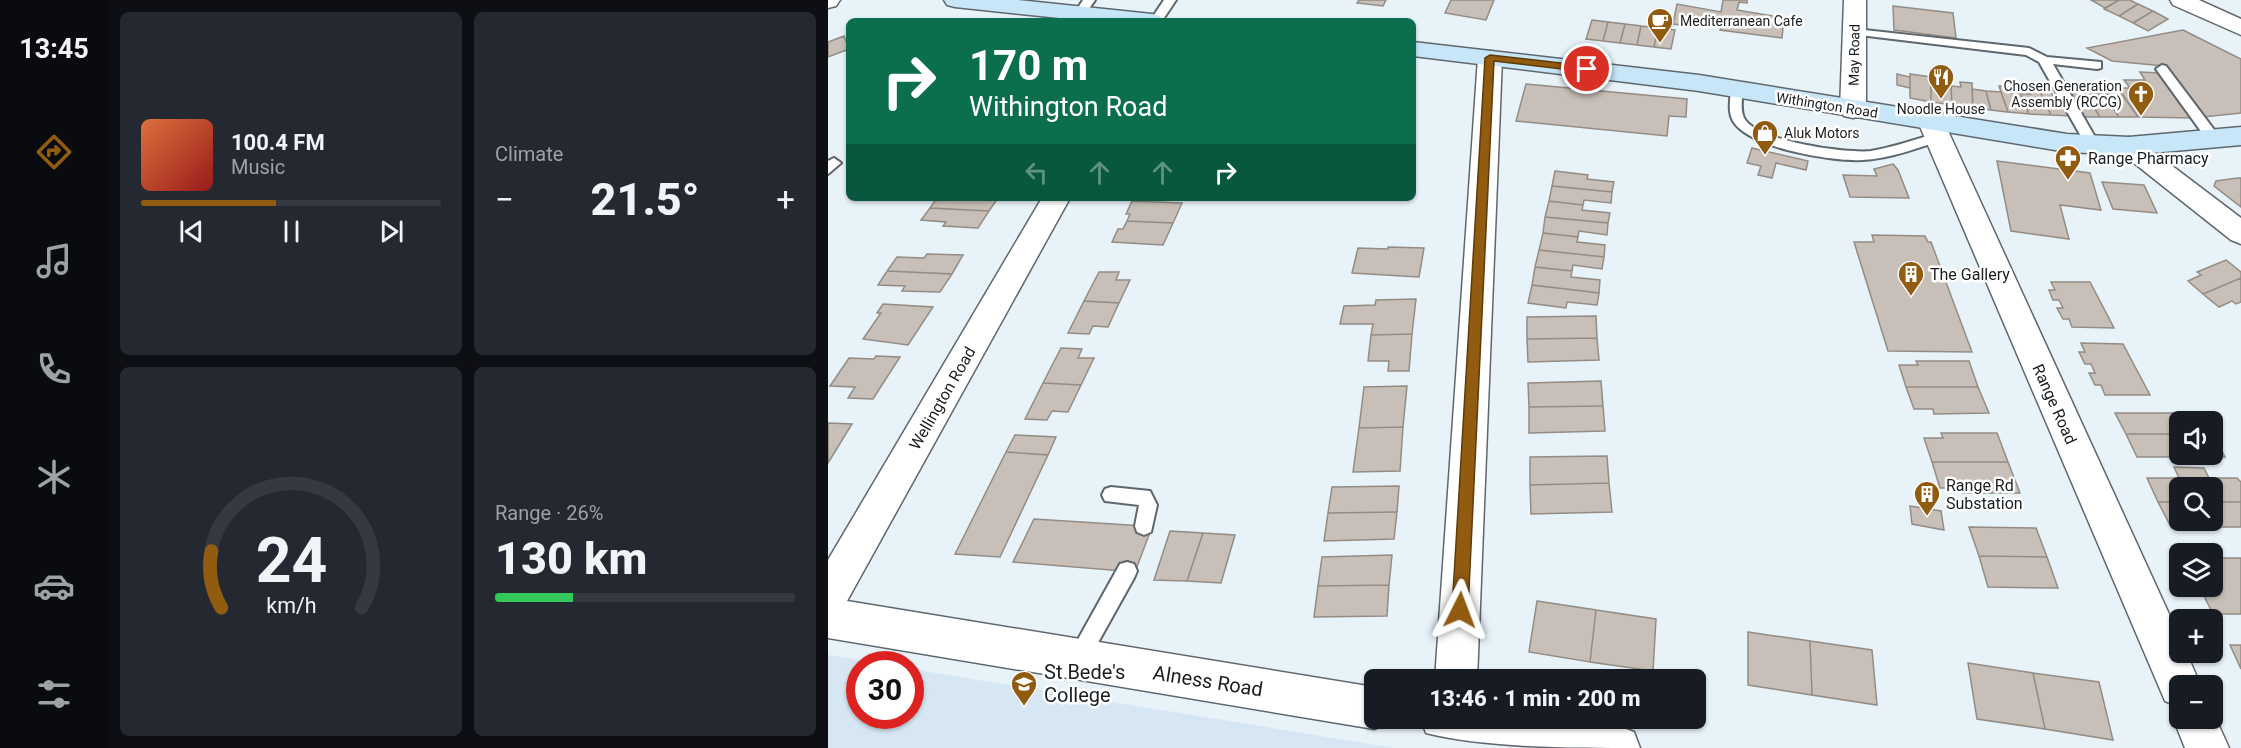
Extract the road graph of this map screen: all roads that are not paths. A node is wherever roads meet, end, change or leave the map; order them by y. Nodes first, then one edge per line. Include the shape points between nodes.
1 (955, 0) edge
2 (1170, 0) edge
3 (1855, 0) edge
4 (2181, 0) edge
5 (1084, 7) edge
6 (1137, 18) edge
7 (1158, 18) edge
8 (2241, 28) edge
9 (1855, 32) junction
10 (1416, 49) edge
11 (1490, 58) junction
12 (2044, 60) junction
13 (2097, 65) dead end
14 (2162, 69) dead end
15 (1737, 90) junction
16 (1853, 110) junction
17 (1934, 130) junction
18 (2241, 136) edge
19 (2213, 138) junction
20 (2092, 144) junction
21 (2129, 146) junction
22 (1054, 201) edge
23 (2241, 233) edge
24 (1111, 495) dead end
25 (1144, 526) dead end
26 (1127, 571) dead end
27 (828, 597) edge
28 (828, 618) edge
29 (1077, 659) junction
30 (1455, 669) edge
31 (2175, 675) edge
32 (1364, 706) edge
33 (1516, 729) edge
34 (2199, 729) edge
35 (1618, 748) edge
36 (2207, 748) edge

1 - 5 street
2 - 7 lane
3 - 9 street, May Road
4 - 8 street
5 - 6 street
9 - 12 lane via 2029,52
9 - 16 street, May Road
10 - 11 street, Withington Road
11 - 15 street, Withington Road
11 - 30 street
12 - 13 lane
12 - 20 lane
14 - 19 lane
15 - 16 street, Withington Road
15 - 17 lane via 1735,110 1742,124 1765,137 1827,153 1860,157 1896,150
16 - 17 street, Withington Road
17 - 20 street, Withington Road
17 - 31 street, Range Road
18 - 19 street, Withington Road
19 - 21 street, Withington Road
20 - 21 street, Withington Road
21 - 23 street
22 - 27 street, Wellington Road
24 - 25 lane via 1144,497 1148,505
26 - 29 lane
28 - 29 street, Alness Road
29 - 32 street, Alness Road
33 - 35 street
34 - 36 street

